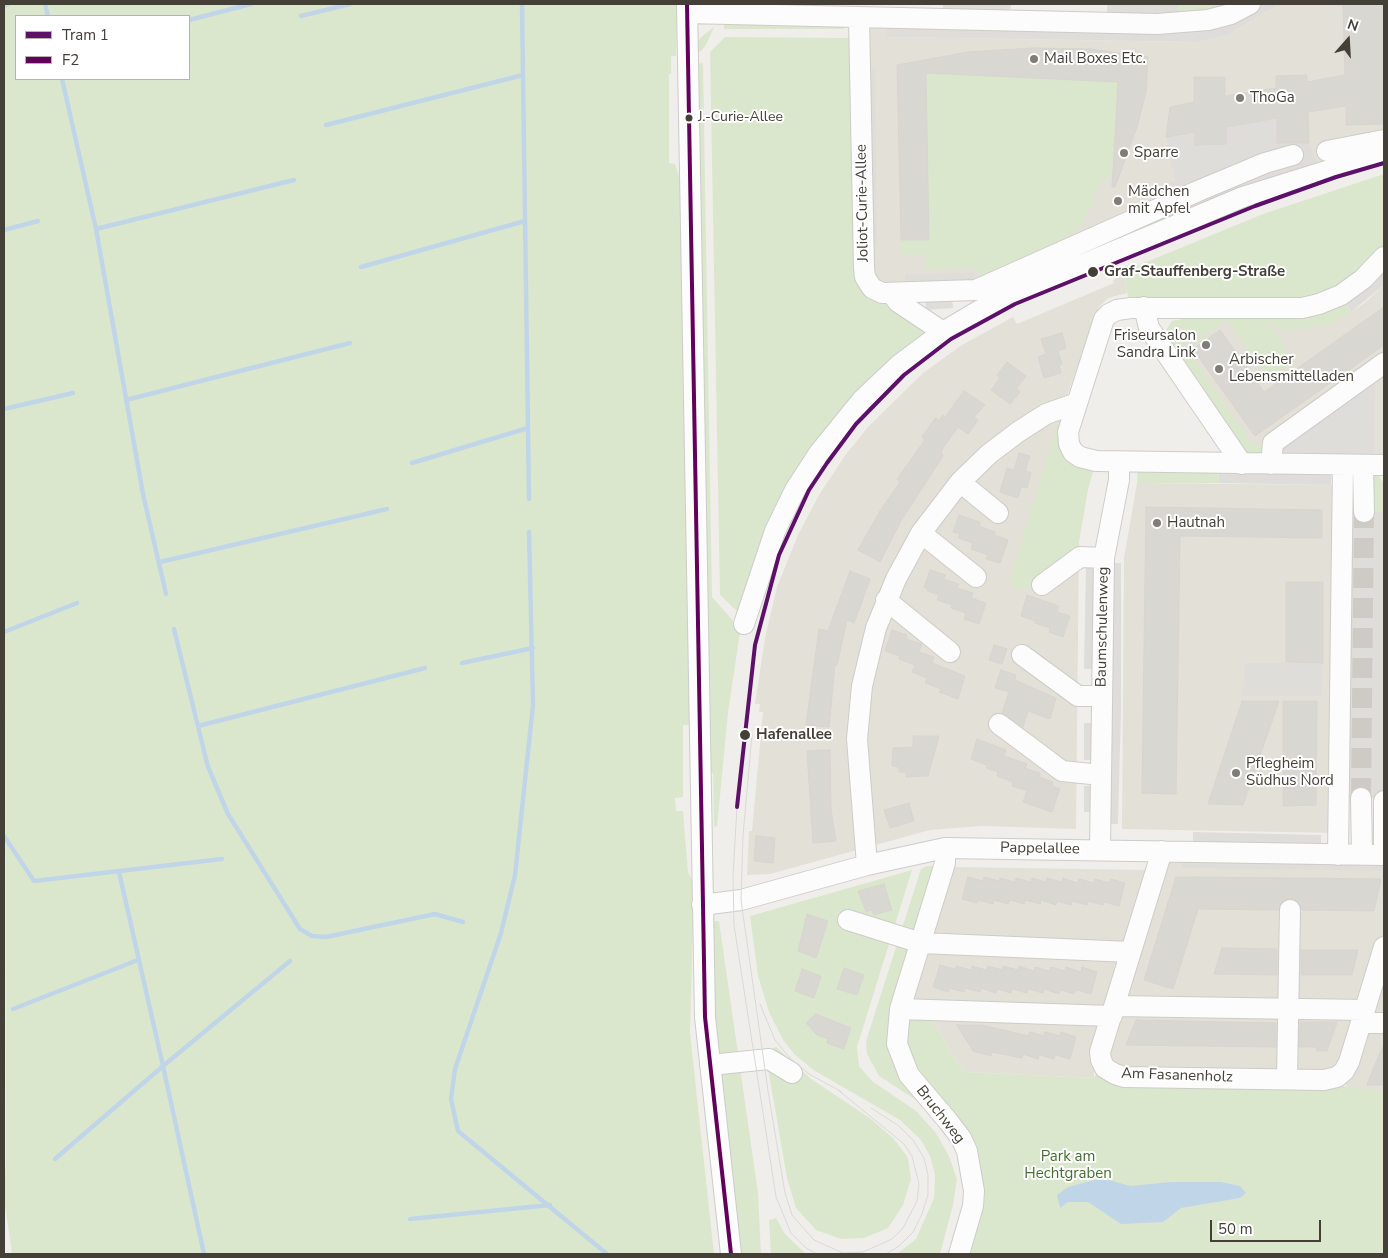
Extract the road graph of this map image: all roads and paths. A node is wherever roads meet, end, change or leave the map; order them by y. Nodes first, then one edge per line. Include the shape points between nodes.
1 (1250, 4) edge
2 (687, 8) edge
3 (815, 10) edge
4 (1051, 12) edge
5 (859, 16) junction
6 (1384, 140) edge
7 (1327, 151) dead end
8 (1384, 153) edge
9 (1293, 155) dead end
10 (1384, 256) edge
11 (892, 294) junction
12 (1144, 307) junction
13 (943, 332) junction
14 (1384, 363) edge
15 (1077, 403) junction
16 (1119, 463) junction
17 (1242, 464) junction
18 (1271, 464) junction
19 (1342, 464) junction
20 (1363, 465) junction
21 (1384, 465) edge
22 (960, 482) junction
23 (1364, 512) tunnel mouth
24 (998, 513) dead end
25 (921, 534) junction
26 (1104, 558) junction
27 (976, 577) dead end
28 (1042, 585) dead end
29 (886, 600) junction
30 (744, 624) dead end
31 (950, 652) dead end
32 (1022, 655) dead end
33 (1102, 696) junction
34 (999, 724) dead end
35 (1101, 775) junction
36 (1361, 798) tunnel mouth
37 (1384, 801) tunnel mouth
38 (945, 848) junction
39 (1100, 850) junction
40 (1162, 851) junction
41 (1338, 855) junction
42 (1362, 855) junction
43 (1384, 855) edge
44 (867, 865) junction
45 (702, 905) junction
46 (1290, 910) dead end
47 (848, 920) dead end
48 (921, 943) junction
49 (1384, 947) edge
50 (1131, 952) junction
51 (900, 1008) junction
52 (1287, 1008) junction
53 (1113, 1010) junction
54 (1363, 1016) junction
55 (1384, 1023) edge
56 (710, 1065) junction
57 (792, 1073) dead end
58 (1287, 1079) junction
59 (731, 1254) edge
60 (959, 1254) edge

1 - 4 street via 1231,14 1183,23
2 - 3 street
2 - 45 street
3 - 5 street
4 - 5 street
5 - 11 street, Joliot-Curie-Allee via 865,277 872,288
6 - 7 street
8 - 13 street via 1243,197 1027,288
9 - 11 street, Joliot-Curie-Allee via 1106,230 976,290
10 - 12 street via 1363,279 1341,295 1302,308
11 - 13 street via 898,302
12 - 15 street via 1118,310 1104,320
12 - 17 street via 1149,328
13 - 30 street via 898,365 862,400 819,453 795,490 775,531
14 - 18 street via 1273,443
15 - 16 street via 1068,432 1073,452 1080,458
15 - 22 street via 1046,414 1018,432
16 - 17 street
16 - 26 street, Baumschulenweg via 1119,480
17 - 18 street
18 - 19 street
19 - 20 street
19 - 41 street
20 - 21 street
20 - 23 street
22 - 24 street
22 - 25 street
25 - 27 street
25 - 29 street
26 - 28 street, Baumschulenweg via 1080,557
26 - 33 street, Baumschulenweg
29 - 31 street
29 - 44 street via 868,658 859,716 860,786
32 - 33 street, Baumschulenweg via 1078,696
33 - 35 street, Baumschulenweg
34 - 35 street via 1062,771
35 - 39 street, Baumschulenweg
36 - 42 street
37 - 43 street
38 - 39 street, Pappelallee
38 - 44 street, Pappelallee
38 - 48 street, Bruchweg via 945,863
39 - 40 street, Pappelallee
40 - 41 street, Pappelallee
40 - 50 street, Am Fasanenholz
41 - 42 street, Pappelallee
42 - 43 street, Pappelallee
44 - 45 street, Pappelallee via 741,900
45 - 56 street via 705,1017
46 - 52 street
47 - 48 street
48 - 50 street
48 - 51 street, Bruchweg
49 - 54 street, Am Fasanenholz
50 - 53 street, Am Fasanenholz
51 - 53 street
51 - 60 street, Bruchweg via 897,1044 903,1063 909,1075 961,1138 973,1173 973,1206
52 - 53 street
52 - 54 street
52 - 58 street
53 - 58 street, Am Fasanenholz via 1100,1060 1115,1074 1124,1077
54 - 55 street
54 - 58 street, Am Fasanenholz via 1349,1062 1337,1077
56 - 57 street via 769,1059
56 - 59 street

